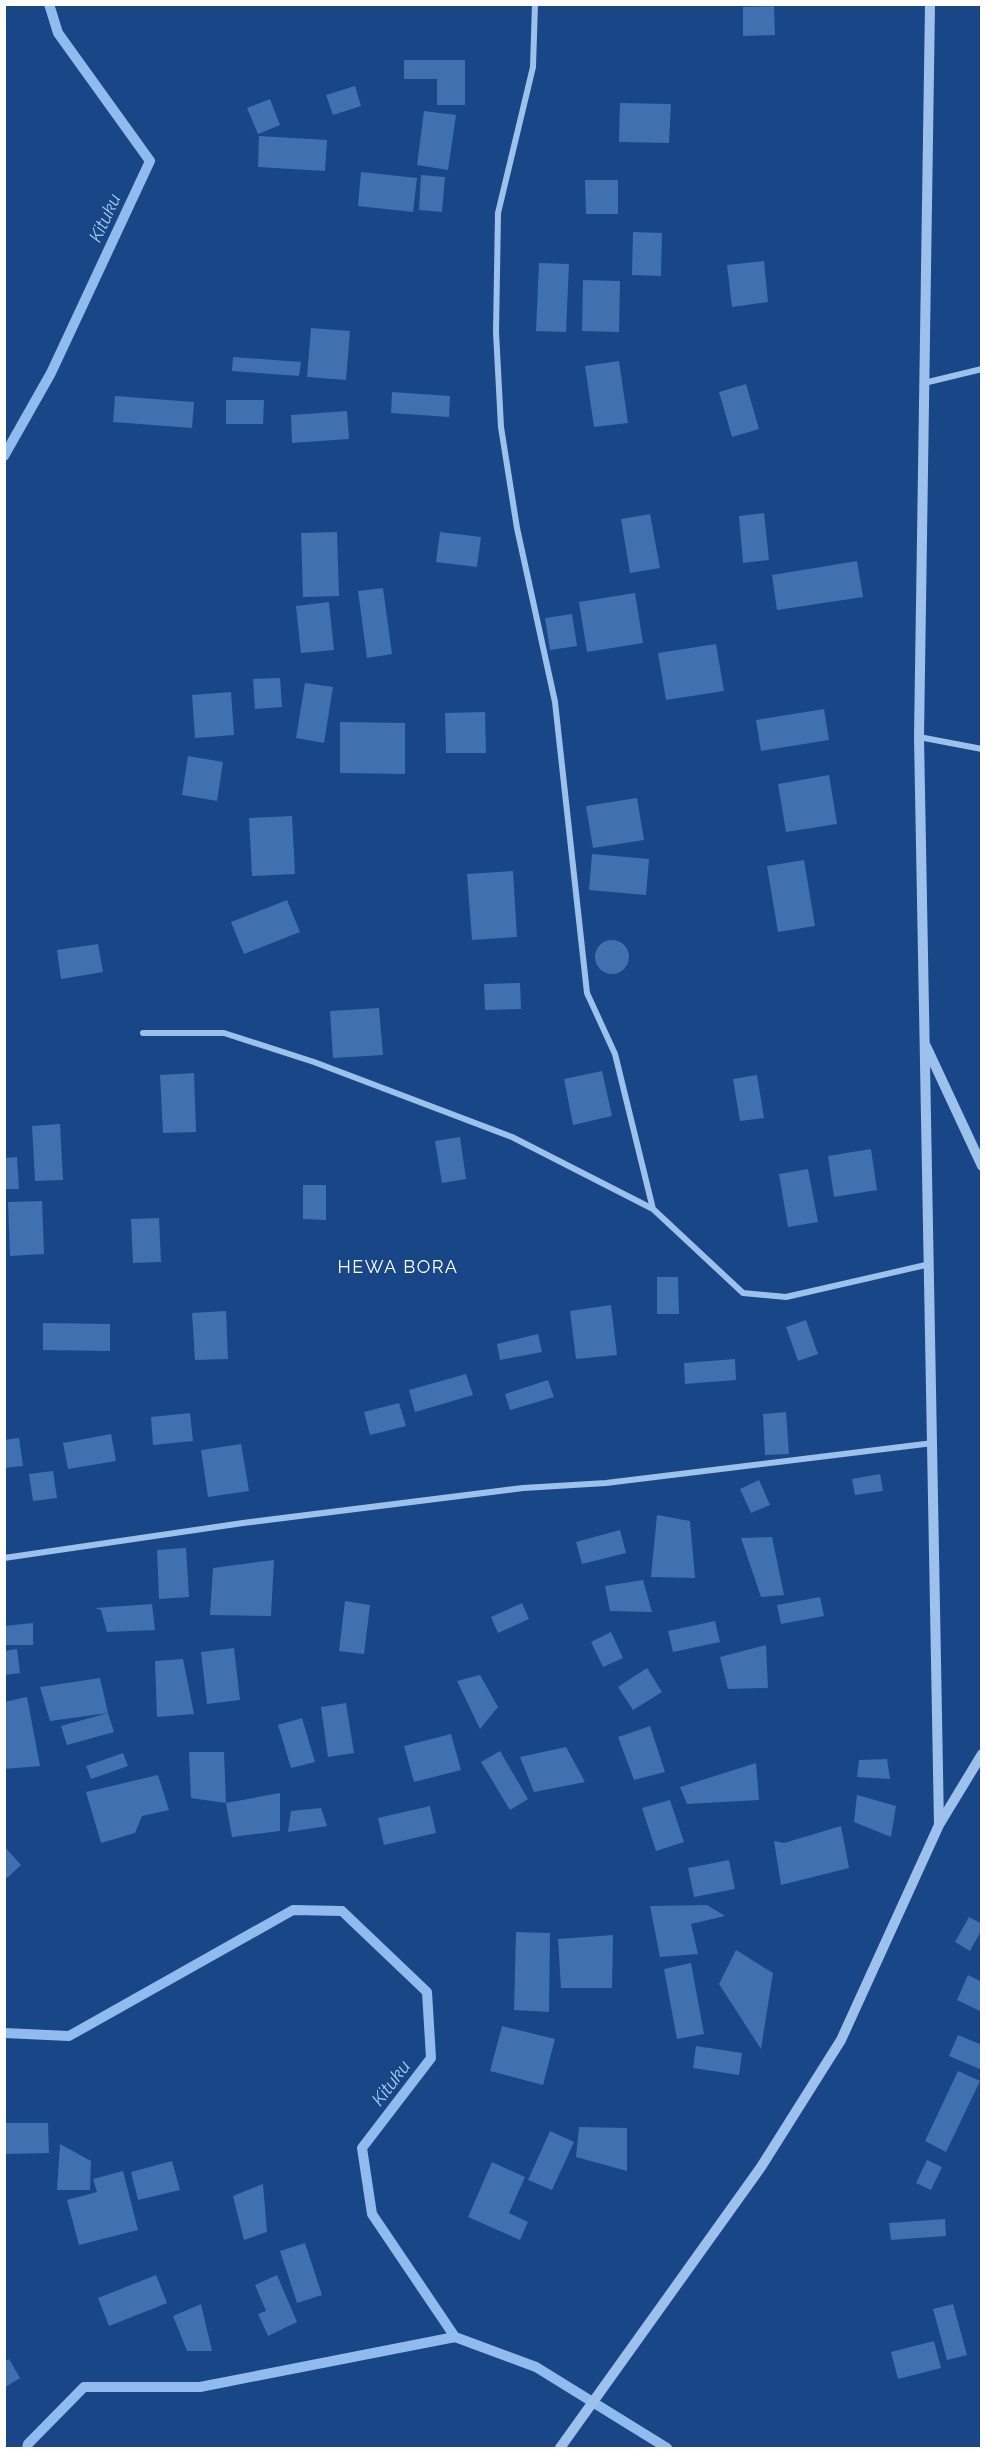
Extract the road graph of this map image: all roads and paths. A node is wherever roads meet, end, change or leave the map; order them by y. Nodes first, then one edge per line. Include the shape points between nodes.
1 (535, 4) edge
2 (930, 4) edge
3 (981, 369) edge
4 (923, 383) junction
5 (920, 737) junction
6 (981, 749) edge
7 (143, 1033) dead end
8 (924, 1040) junction
9 (981, 1166) edge
10 (653, 1209) junction
11 (930, 1264) junction
12 (934, 1443) junction
13 (4, 1558) edge
14 (981, 1754) edge
15 (939, 1825) junction
16 (560, 2448) edge

1 - 10 street via 533,67 498,213 496,332 501,427 517,528 555,702 587,993 615,1054
2 - 4 street
3 - 4 street
4 - 5 street
5 - 6 street
5 - 8 street
7 - 10 street via 224,1033 314,1062 512,1137
8 - 9 street
8 - 11 street
10 - 11 street via 743,1293 786,1297
11 - 12 street
12 - 13 street via 606,1483 523,1488
12 - 15 street
14 - 15 street
15 - 16 street via 841,2040 761,2167

